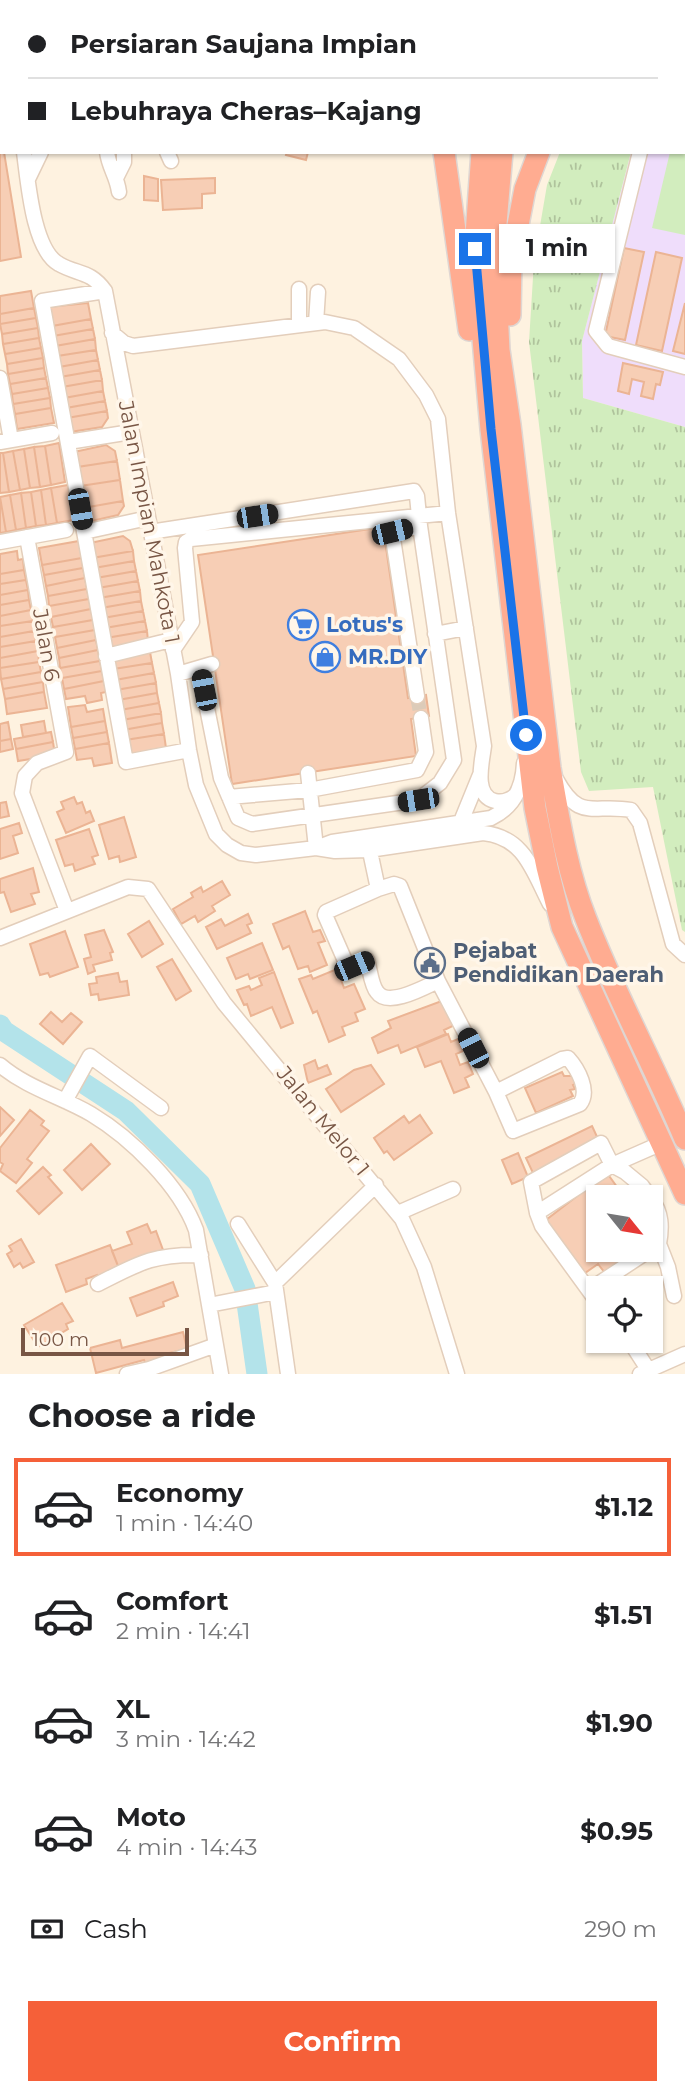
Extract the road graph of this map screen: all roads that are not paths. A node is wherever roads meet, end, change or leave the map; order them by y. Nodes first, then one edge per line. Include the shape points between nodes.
1 (24, 154) edge
2 (40, 154) edge
3 (107, 154) edge
4 (124, 154) edge
5 (444, 154) edge
6 (482, 154) edge
7 (502, 154) edge
8 (538, 154) edge
9 (640, 154) edge
10 (117, 176) junction
11 (27, 180) junction
12 (119, 192) dead end
13 (299, 289) dead end
14 (105, 291) junction
15 (318, 292) dead end
16 (316, 323) junction
17 (299, 325) junction
18 (112, 333) junction
19 (133, 346) junction
20 (117, 360) junction
21 (685, 367) edge
22 (0, 378) edge
23 (501, 427) junction
24 (131, 432) junction
25 (52, 433) dead end
26 (6, 441) edge
27 (68, 442) junction
28 (510, 505) junction
29 (449, 513) junction
30 (419, 521) junction
31 (149, 525) junction
32 (66, 530) dead end
33 (84, 531) junction
34 (27, 537) junction
35 (0, 542) edge
36 (466, 628) junction
37 (435, 634) junction
38 (172, 645) junction
39 (106, 656) junction
40 (178, 674) junction
41 (417, 696) tunnel mouth
42 (421, 718) tunnel mouth
43 (526, 735) junction
44 (189, 750) junction
45 (335, 768) dead end
46 (550, 768) junction
47 (308, 773) dead end
48 (480, 774) junction
49 (337, 785) junction
50 (309, 790) junction
51 (516, 795) junction
52 (229, 797) junction
53 (312, 816) junction
54 (460, 830) junction
55 (368, 843) junction
56 (316, 848) junction
57 (378, 889) junction
58 (67, 911) junction
59 (562, 927) junction
60 (0, 938) edge
61 (685, 955) edge
62 (438, 981) junction
63 (0, 1066) edge
64 (496, 1092) junction
65 (65, 1101) junction
66 (161, 1108) dead end
67 (678, 1110) edge
68 (685, 1139) edge
69 (662, 1143) junction
70 (612, 1165) junction
71 (376, 1185) junction
72 (641, 1185) edge
73 (453, 1189) dead end
74 (685, 1194) edge
75 (398, 1213) junction
76 (537, 1213) junction
77 (238, 1224) dead end
78 (663, 1254) edge
79 (201, 1255) junction
80 (632, 1262) edge
81 (610, 1276) edge
82 (98, 1284) dead end
83 (586, 1286) edge
84 (273, 1289) junction
85 (674, 1296) dead end
86 (209, 1305) junction
87 (216, 1345) junction
88 (636, 1353) edge
89 (685, 1354) edge
90 (647, 1373) edge
91 (127, 1374) edge
92 (221, 1374) edge
93 (288, 1374) edge
94 (457, 1374) edge

1 - 11 street
2 - 11 street
3 - 10 street
4 - 10 street
5 - 23 highway via 474,368
6 - 23 highway via 475,249
7 - 23 highway via 494,248
8 - 23 highway via 525,189 511,261
9 - 21 street via 596,331 608,346
10 - 12 street
11 - 14 street via 40,242 50,259 86,273
13 - 17 street
14 - 18 street, Jalan Impian Mahkota 1
14 - 27 street via 42,300
15 - 16 street
16 - 17 street
16 - 29 street via 355,328 377,342 398,359 426,395 438,419
17 - 19 street
18 - 19 street
18 - 20 street, Jalan Impian Mahkota 1
19 - 20 street
20 - 24 street, Jalan Impian Mahkota 1
22 - 26 street
23 - 28 highway
24 - 27 street
24 - 31 street, Jalan Impian Mahkota 1
25 - 26 street
27 - 33 street
28 - 43 highway
28 - 46 highway
29 - 30 street
29 - 36 street
30 - 31 street via 417,496 409,491
30 - 37 street
30 - 38 street via 191,539 185,548 191,622
30 - 41 street via 392,532
31 - 33 street
31 - 38 street, Jalan Impian Mahkota 1
32 - 34 street
33 - 39 street
34 - 35 street
34 - 58 street, Jalan 6 via 66,752 37,763 25,776 22,793
36 - 37 street
36 - 48 street via 484,746
37 - 53 street via 454,760 440,783 418,800
38 - 39 street
38 - 40 street, Jalan Impian Mahkota 1
39 - 44 street via 126,762
40 - 44 street, Jalan Impian Mahkota 1
40 - 52 street via 205,666 221,778
42 - 49 street via 426,752 417,770
43 - 51 street
43 - 59 highway via 535,808
44 - 56 street, Jalan Impian Mahkota 1 via 209,819 227,845 256,855
45 - 49 street
46 - 61 street via 564,794 578,805 594,811 631,810 640,823 673,944
46 - 67 highway via 585,918
47 - 50 street
48 - 51 street via 487,798 502,802
48 - 54 street
49 - 50 street
50 - 52 street
50 - 53 street
51 - 54 street via 501,814
52 - 53 street via 238,818 253,824
53 - 56 street
54 - 55 street, Jalan Impian Mahkota 1
54 - 59 street via 498,834 518,846
55 - 56 street, Jalan Impian Mahkota 1 via 332,842
55 - 57 street
57 - 62 street via 394,884 404,891
57 - 62 street via 326,912 346,963 354,966 367,960 376,992 391,999
58 - 60 street
58 - 71 street, Jalan Melor 1 via 128,887 148,890 224,1003
59 - 69 highway
62 - 64 street
63 - 65 street
64 - 64 street via 568,1058 585,1097 580,1104 513,1131
65 - 66 street via 90,1056
65 - 79 street via 112,1128 160,1174 192,1219
67 - 68 highway
69 - 70 street
69 - 74 highway
70 - 72 street
70 - 76 street
70 - 76 street via 601,1143 531,1182
71 - 75 street, Jalan Melor 1
71 - 84 street
73 - 75 street
75 - 94 street, Jalan Melor 1 via 424,1267
76 - 83 street
77 - 84 street
78 - 85 street
79 - 82 street via 161,1256 132,1265
79 - 86 street
80 - 81 street
84 - 86 street
84 - 93 street
86 - 87 street
87 - 91 street
87 - 92 street
88 - 90 street
89 - 90 street

